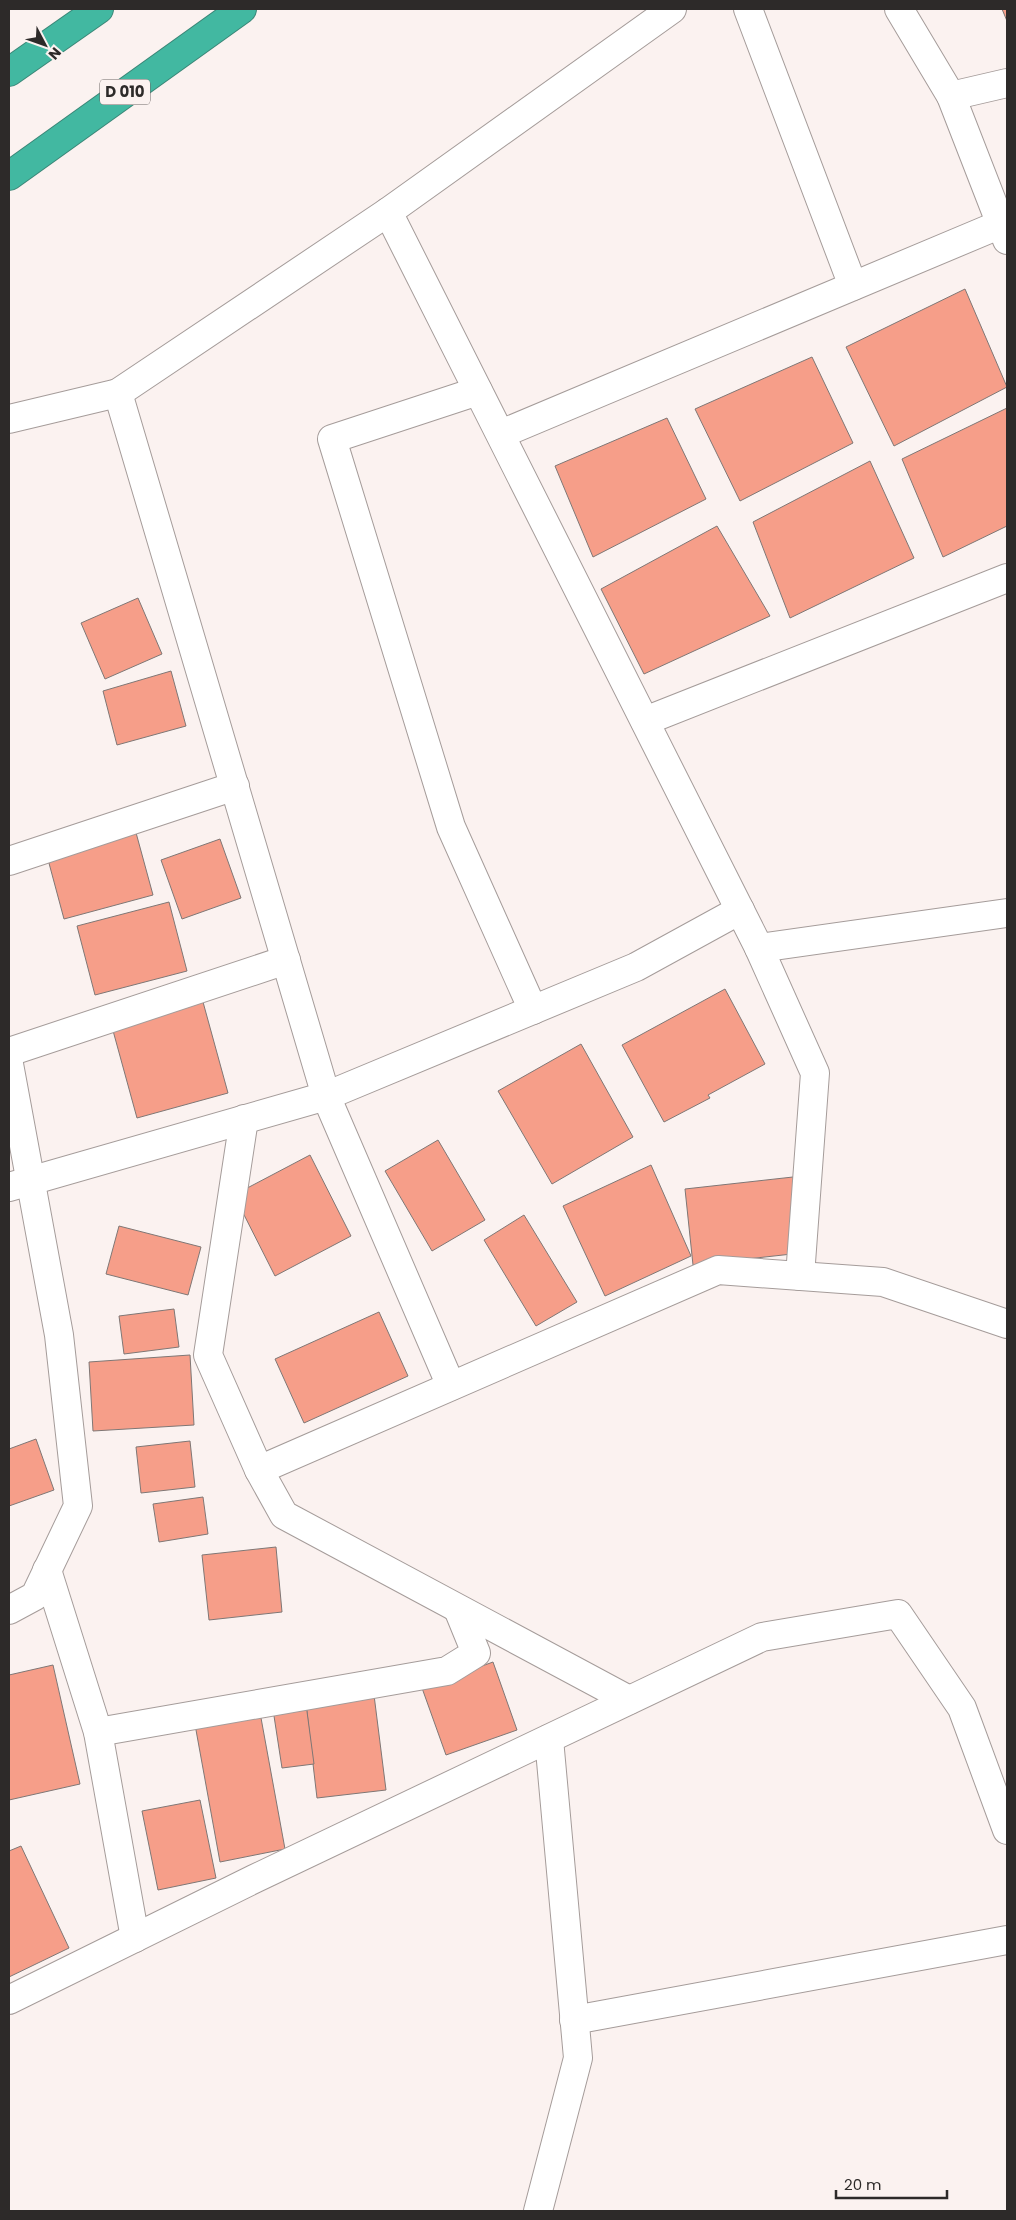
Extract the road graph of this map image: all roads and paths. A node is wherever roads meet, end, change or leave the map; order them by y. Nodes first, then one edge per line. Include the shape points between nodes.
1 (99, 9) edge
2 (242, 9) edge
3 (672, 9) edge
4 (748, 9) edge
5 (900, 9) edge
6 (9, 72) edge
7 (1007, 83) edge
8 (951, 96) junction
9 (9, 176) edge
10 (388, 212) junction
11 (1004, 232) edge
12 (853, 286) junction
13 (478, 391) junction
14 (118, 393) junction
15 (9, 418) edge
16 (501, 434) junction
17 (1007, 578) edge
18 (645, 720) junction
19 (235, 786) junction
20 (9, 861) edge
21 (740, 910) junction
22 (1007, 913) edge
23 (759, 948) junction
24 (286, 960) junction
25 (533, 1010) junction
26 (9, 1052) edge
27 (9, 1064) edge
28 (326, 1096) junction
29 (244, 1119) junction
30 (20, 1183) edge
31 (800, 1276) junction
32 (1007, 1324) edge
33 (451, 1386) junction
34 (259, 1470) junction
35 (48, 1570) junction
36 (458, 1609) junction
37 (9, 1610) edge
38 (629, 1700) junction
39 (98, 1732) junction
40 (549, 1739) junction
41 (1007, 1830) edge
42 (135, 1938) junction
43 (1007, 1940) edge
44 (9, 2000) edge
45 (574, 2020) junction
46 (538, 2211) edge

1 - 6 highway
2 - 9 highway, D 010
3 - 10 street
4 - 12 street
5 - 8 street
7 - 8 street
8 - 11 street
10 - 13 street
10 - 14 street
11 - 12 street
12 - 16 street
13 - 16 street
13 - 25 street via 332,440 451,827
14 - 15 street
14 - 19 street
16 - 18 street
17 - 18 street
18 - 21 street
19 - 20 street
19 - 24 street
21 - 23 street
21 - 25 street via 636,967
22 - 23 street
23 - 31 street via 814,1073
24 - 26 street
24 - 28 street
25 - 28 street
27 - 30 street
28 - 29 street
28 - 33 street
29 - 30 street
29 - 34 street via 208,1355
30 - 35 street via 59,1335 78,1506
31 - 32 street via 883,1282
31 - 33 street via 718,1270
33 - 34 street
34 - 36 street via 284,1515
35 - 37 street via 34,1596
35 - 39 street
36 - 38 street
36 - 39 street via 476,1653 448,1671
38 - 40 street
38 - 41 street via 762,1637 898,1614 962,1708
39 - 42 street
40 - 42 street
40 - 45 street
42 - 44 street
43 - 45 street
45 - 46 street via 578,2058

